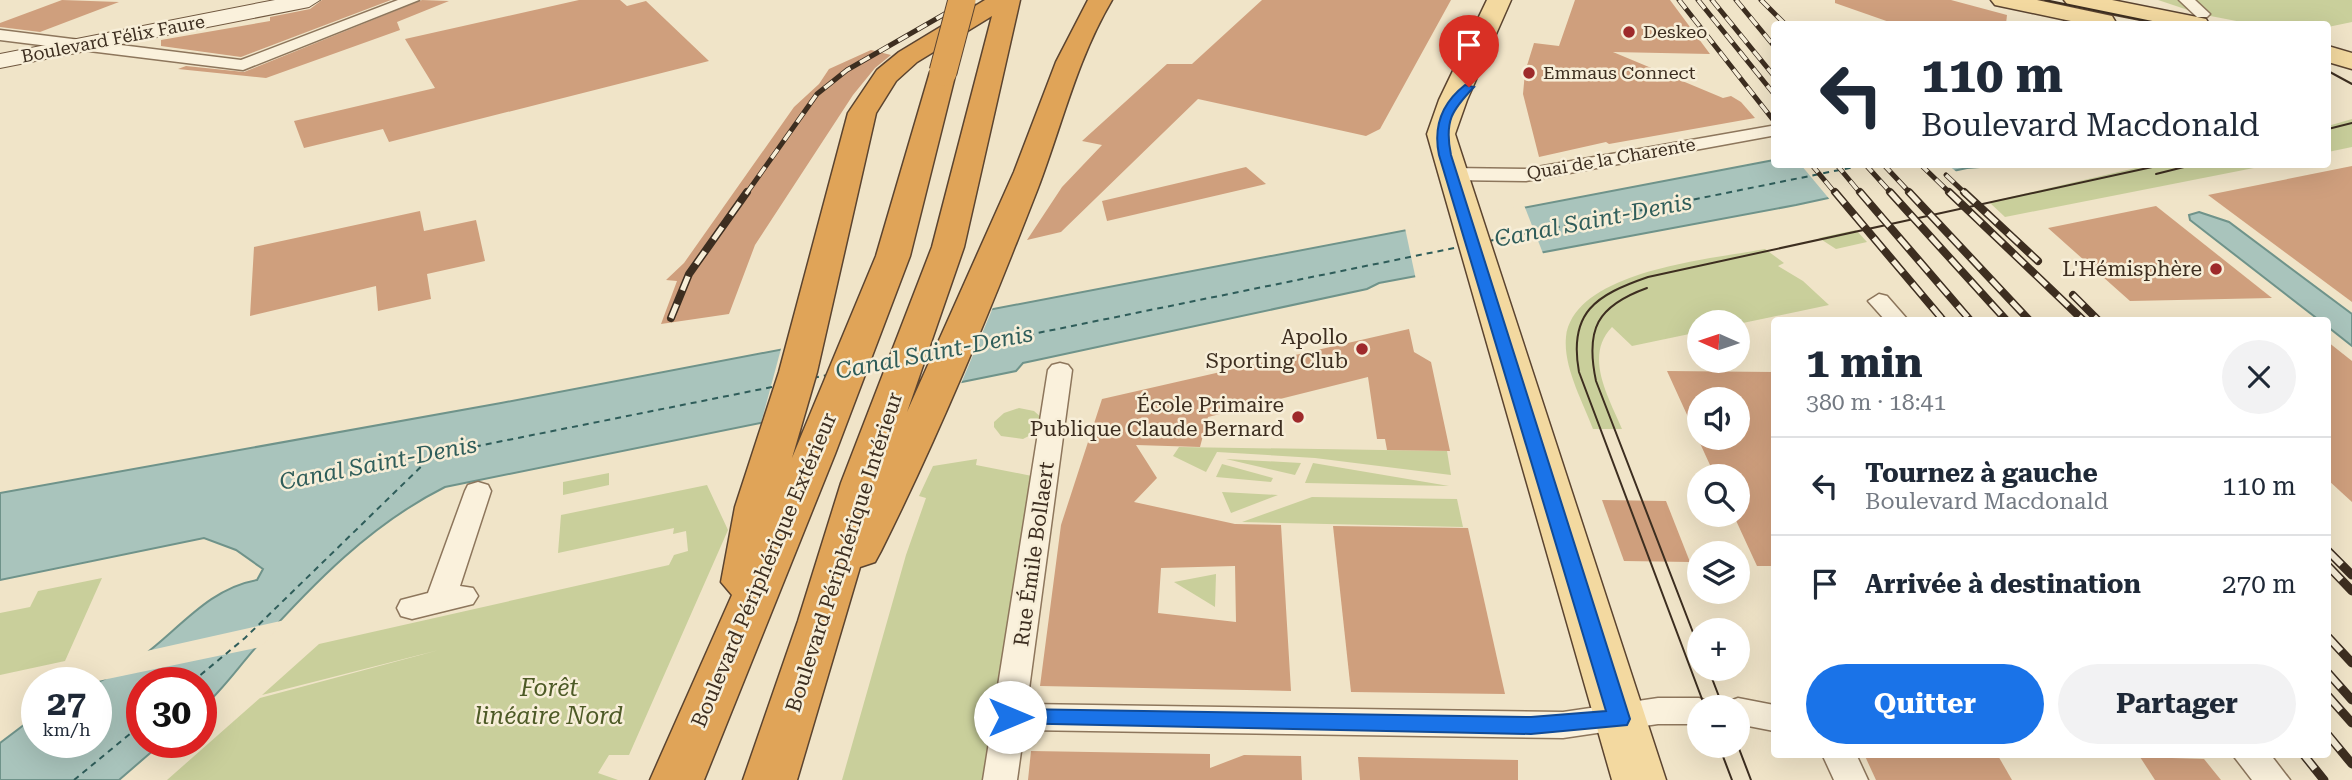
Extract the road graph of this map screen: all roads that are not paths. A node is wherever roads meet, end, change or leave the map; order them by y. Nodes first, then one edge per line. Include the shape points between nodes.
1 (309, 0) edge
2 (412, 0) edge
3 (962, 0) edge
4 (1100, 0) edge
5 (1474, 0) edge
6 (1499, 0) edge
7 (1522, 0) edge
8 (2003, 0) edge
9 (2076, 0) edge
10 (2186, 0) edge
11 (1003, 8) edge
12 (2200, 19) edge
13 (2104, 21) edge
14 (0, 35) edge
15 (85, 45) junction
16 (2331, 55) edge
17 (2331, 56) edge
18 (0, 61) edge
19 (2352, 61) edge
20 (2352, 67) edge
21 (2331, 69) edge
22 (2352, 73) edge
23 (1453, 100) junction
24 (1771, 131) dead end
25 (1455, 186) junction
26 (1879, 301) dead end
27 (1894, 317) edge
28 (1060, 370) dead end
29 (881, 479) junction
30 (478, 491) dead end
31 (777, 502) junction
32 (439, 602) dead end
33 (1687, 711) edge
34 (1750, 713) edge
35 (1010, 717) junction
36 (1771, 717) edge
37 (1619, 719) junction
38 (1841, 758) edge
39 (2253, 758) edge
40 (677, 780) edge
41 (771, 780) edge
42 (1000, 780) edge
43 (1639, 780) edge
44 (1851, 780) edge
45 (2273, 780) edge

1 - 15 main road, Boulevard Félix Faure
2 - 15 street via 243,65
3 - 31 highway, Boulevard Périphérique Extérieur, bridge via 894,254
4 - 29 highway via 1078,40 1002,237
5 - 23 main road via 1461,28
6 - 23 main road
7 - 23 main road via 1485,75
8 - 13 main road
9 - 12 main road
10 - 12 street
11 - 29 highway, Boulevard Périphérique Intérieur via 948,247
11 - 31 highway via 908,57 886,76 862,113
14 - 15 street
15 - 18 main road, Boulevard Félix Faure
16 - 19 main road
17 - 20 street
21 - 22 main road
23 - 25 main road via 1441,134
24 - 25 street, Quai de la Charente
25 - 37 main road
26 - 27 street
28 - 35 street, Rue Émile Bollaert
29 - 41 highway, Boulevard Périphérique Intérieur via 822,621
30 - 32 street
31 - 40 highway, Boulevard Périphérique Extérieur via 734,639
33 - 37 street
34 - 36 street
35 - 37 street via 1531,725
35 - 42 street, Rue Émile Bollaert
37 - 43 main road
38 - 44 street
39 - 45 street

